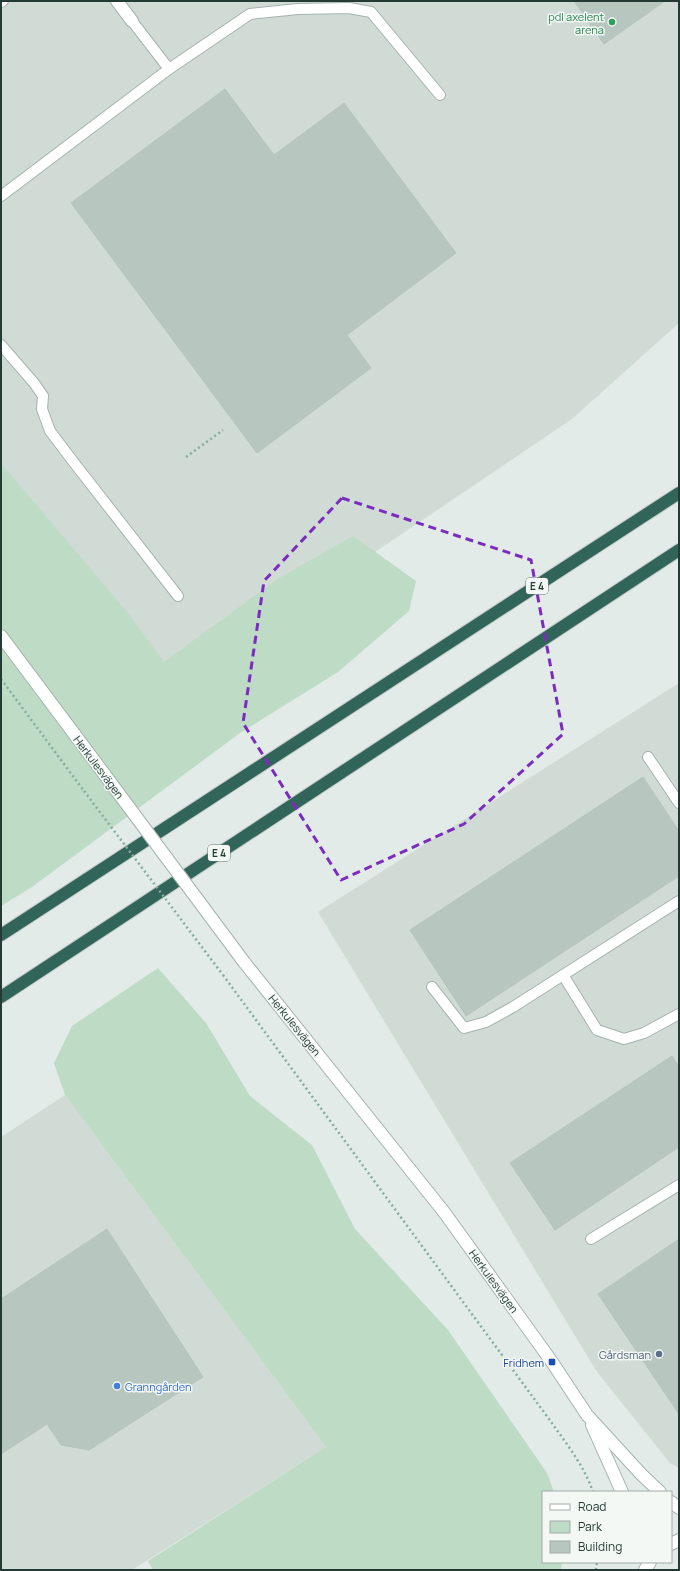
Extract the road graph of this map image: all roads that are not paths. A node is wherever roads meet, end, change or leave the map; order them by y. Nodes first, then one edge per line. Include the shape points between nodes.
1 (117, 1) edge
2 (132, 21) joint
3 (169, 69) junction
4 (440, 95) dead end
5 (1, 196) edge
6 (1, 345) edge
7 (679, 493) edge
8 (679, 550) edge
9 (178, 596) dead end
10 (1, 636) edge
11 (648, 757) dead end
12 (679, 803) edge
13 (679, 901) edge
14 (1, 935) edge
15 (563, 975) junction
16 (432, 987) dead end
17 (1, 997) edge
18 (679, 1014) edge
19 (679, 1185) edge
20 (591, 1239) dead end
21 (587, 1415) junction
22 (622, 1491) edge
23 (659, 1491) edge

1 - 2 street
2 - 3 lane
3 - 4 lane via 250,14 349,8 371,12
3 - 5 lane
6 - 9 lane via 43,396 42,409 50,430
7 - 14 highway, E 4
8 - 17 highway, E 4
10 - 21 street, Herkulesvägen, bridge via 244,962 444,1212
11 - 12 lane
13 - 15 lane
15 - 16 lane via 486,1022 464,1028
15 - 18 lane via 597,1030 624,1039 644,1033
19 - 20 lane
21 - 22 street, Herkulesvägen
21 - 23 street, Herkulesvägen via 640,1474

